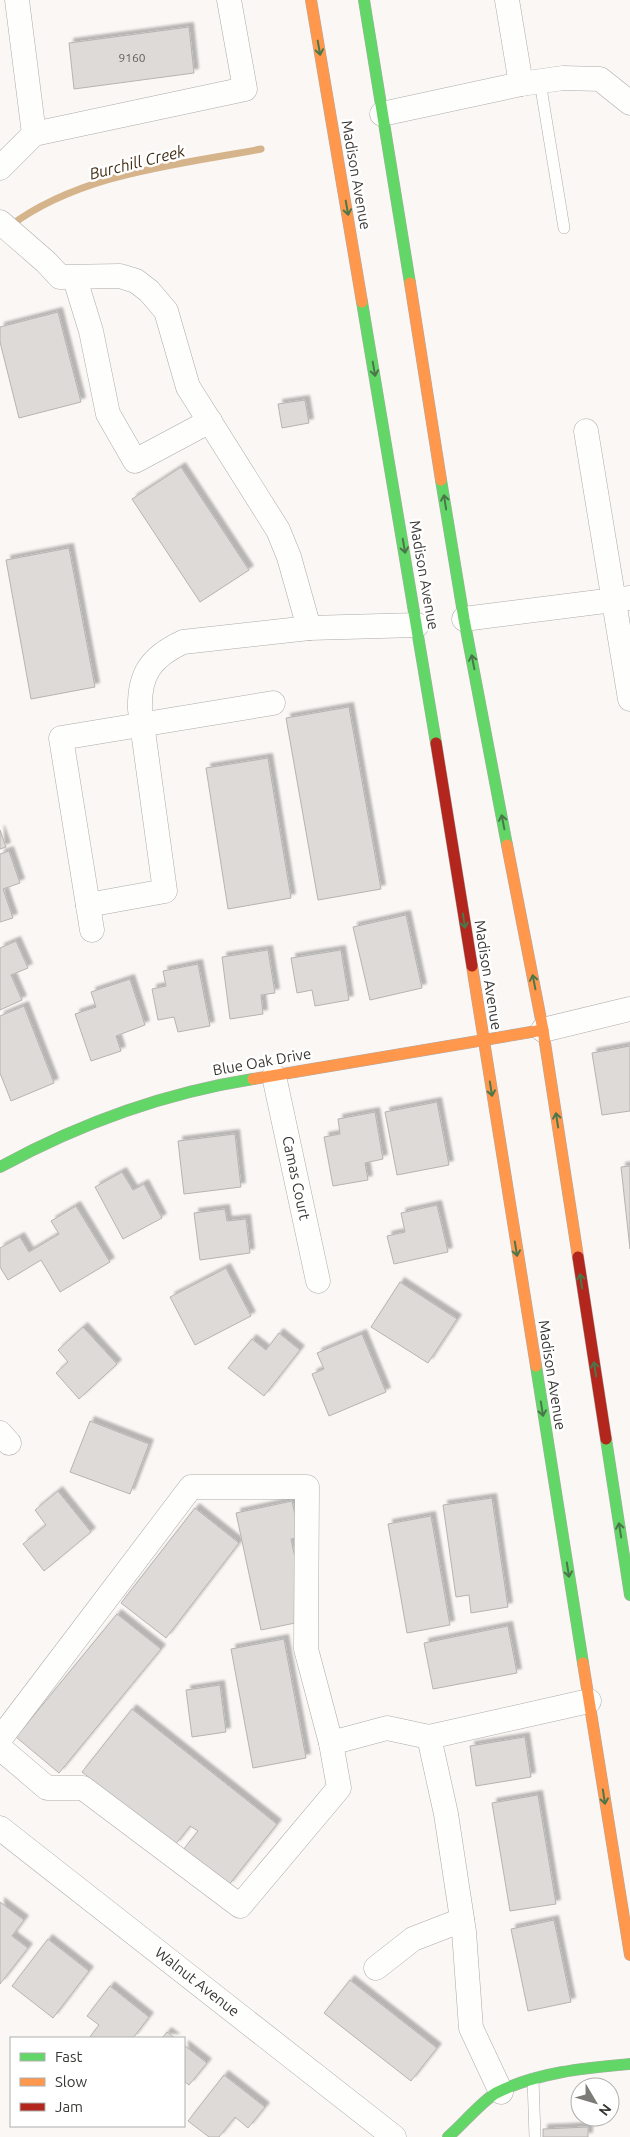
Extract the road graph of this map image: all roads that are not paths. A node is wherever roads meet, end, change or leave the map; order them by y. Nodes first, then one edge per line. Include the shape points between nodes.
1 (17, 0) edge
2 (229, 0) edge
3 (311, 0) edge
4 (364, 0) edge
5 (508, 0) edge
6 (531, 83) junction
7 (630, 104) edge
8 (382, 114) junction
9 (34, 134) junction
10 (0, 168) edge
11 (0, 222) edge
12 (564, 228) dead end
13 (75, 279) junction
14 (210, 421) junction
15 (586, 431) dead end
16 (621, 599) edge
17 (464, 619) junction
18 (417, 625) junction
19 (309, 628) junction
20 (630, 699) edge
21 (273, 703) dead end
22 (142, 725) junction
23 (88, 905) junction
24 (92, 930) dead end
25 (630, 1009) edge
26 (543, 1030) junction
27 (483, 1040) junction
28 (274, 1076) junction
29 (0, 1167) edge
30 (318, 1281) dead end
31 (630, 1596) edge
32 (589, 1701) junction
33 (429, 1737) junction
34 (331, 1744) junction
35 (2, 1752) edge
36 (0, 1828) edge
37 (462, 1920) junction
38 (630, 1955) edge
39 (376, 1968) dead end
40 (630, 2064) edge
41 (533, 2080) junction
42 (501, 2092) junction
43 (394, 2137) edge
44 (448, 2137) edge
45 (535, 2137) edge

1 - 9 street
2 - 9 street via 245,89
3 -> 18 main road, Madison Avenue
4 - 8 main road
5 - 6 street
6 - 7 street via 563,78 600,79
6 - 8 street
6 - 12 lane
17 -> 8 main road
9 - 10 street
11 - 13 street via 60,277
13 - 14 street via 120,276 136,281 149,291 166,311 188,387
13 - 14 street via 91,331 108,414 135,461
14 - 19 street via 278,530
15 - 16 street
16 - 17 street
16 - 20 street
26 -> 17 main road
18 - 19 street
18 -> 27 main road, Madison Avenue
19 - 22 street via 183,642 166,650 152,662 143,678 139,693
21 - 22 street
22 - 23 street via 165,891
22 - 23 street via 61,738
23 - 24 street
25 - 26 street
26 - 27 main road, Blue Oak Drive
31 -> 26 main road
27 - 28 main road, Blue Oak Drive
27 -> 32 main road, Madison Avenue
28 - 29 main road, Blue Oak Drive via 215,1085 114,1115 37,1147
28 - 30 street, Camas Court
32 - 33 street
32 -> 38 main road, Madison Avenue
33 - 34 street via 387,1728
33 - 37 street via 446,1814
34 - 35 street via 339,1788 240,1906 83,1788 47,1788
34 - 35 street via 306,1649 307,1487 191,1487
36 - 43 street, Walnut Avenue
37 - 39 street via 412,1939
37 - 42 street via 471,2028
40 - 41 main road via 569,2070
41 - 42 main road
41 - 45 lane
42 - 44 main road

